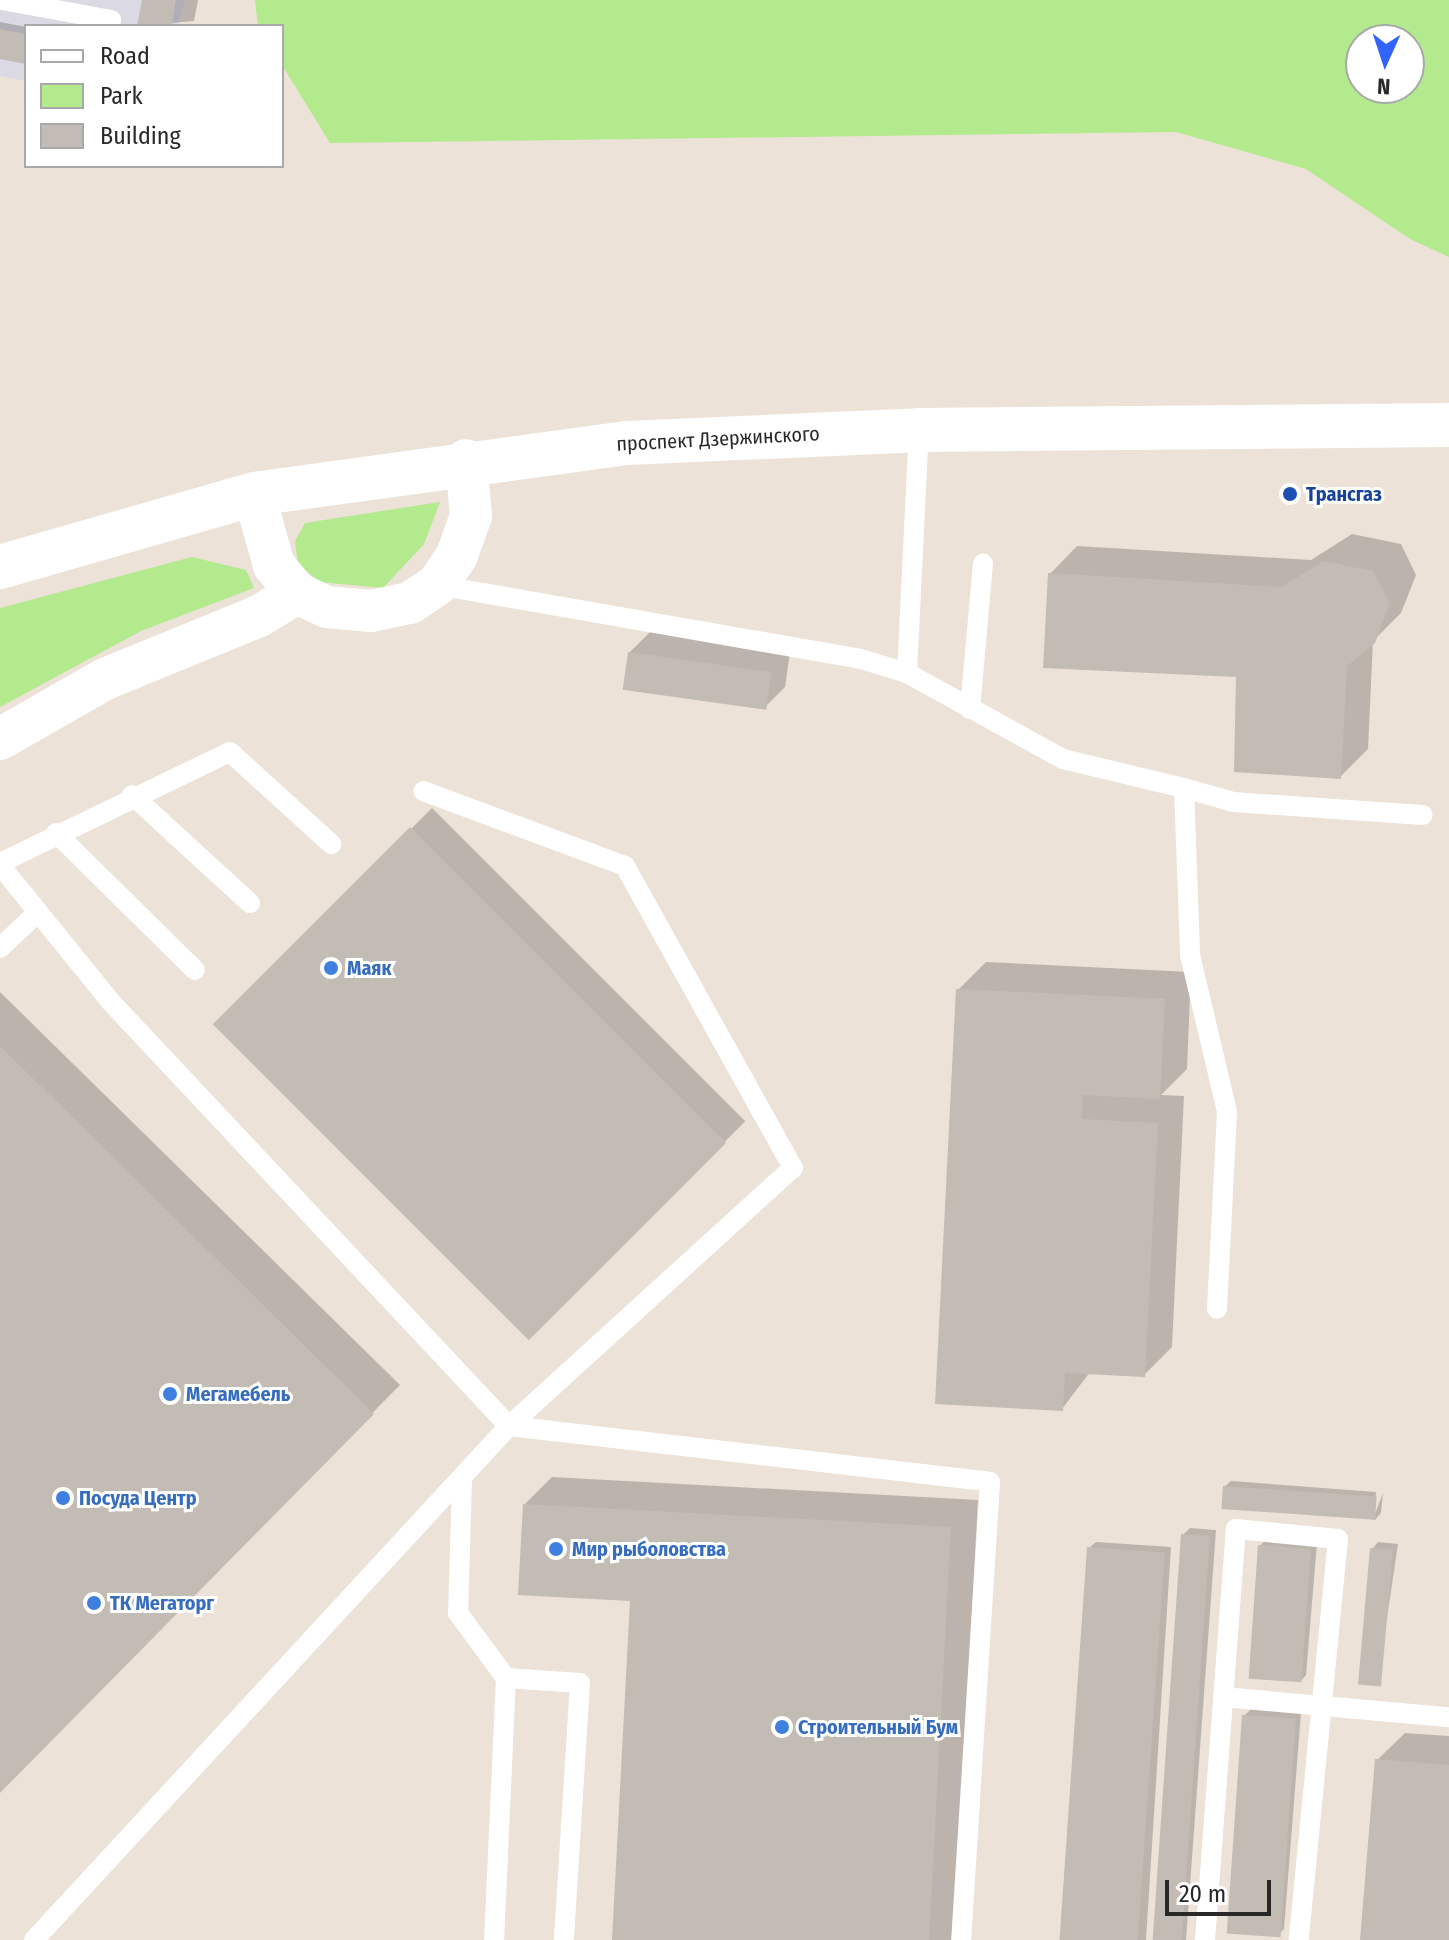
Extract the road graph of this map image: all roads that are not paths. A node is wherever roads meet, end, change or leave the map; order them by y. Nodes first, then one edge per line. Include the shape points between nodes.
1 (2, 0) edge
2 (111, 20) dead end
3 (1449, 425) edge
4 (919, 430) junction
5 (466, 460) junction
6 (254, 494) junction
7 (983, 564) dead end
8 (0, 567) edge
9 (437, 585) junction
10 (297, 593) junction
11 (907, 673) junction
12 (970, 709) junction
13 (0, 739) edge
14 (1184, 788) junction
15 (423, 791) dead end
16 (132, 795) junction
17 (1423, 815) dead end
18 (56, 833) junction
19 (331, 844) dead end
20 (0, 864) edge
21 (250, 903) dead end
22 (36, 914) junction
23 (0, 948) edge
24 (195, 970) dead end
25 (1217, 1309) dead end
26 (509, 1426) junction
27 (462, 1481) junction
28 (506, 1678) junction
29 (1223, 1697) junction
30 (1322, 1708) junction
31 (1449, 1717) edge
32 (34, 1940) edge
33 (494, 1940) edge
34 (564, 1940) edge
35 (961, 1940) edge
36 (1205, 1940) edge
37 (1299, 1940) edge

1 - 2 lane
3 - 4 main road, проспект Дзержинского
4 - 5 main road, проспект Дзержинского via 641,442
4 - 11 lane
5 - 6 main road, проспект Дзержинского
5 - 9 street via 471,516
6 - 8 main road, проспект Дзержинского
6 - 10 street via 274,565
7 - 12 lane
9 - 10 street via 410,603 371,611 327,607
9 - 11 lane
10 - 13 street via 259,616 105,679
11 - 12 lane
12 - 14 lane via 1063,759
14 - 17 lane via 1233,802
14 - 25 lane via 1190,955 1227,1112
15 - 26 lane via 625,866 793,1168
16 - 18 lane
16 - 19 lane via 230,752
16 - 21 lane
18 - 20 lane
18 - 24 lane
20 - 22 lane
22 - 23 lane
22 - 26 lane
26 - 27 lane
26 - 35 lane via 990,1482
27 - 28 lane via 458,1613
27 - 32 lane
28 - 33 lane
28 - 34 lane via 580,1683
29 - 30 lane
29 - 30 lane via 1236,1529 1338,1539
29 - 36 lane
30 - 31 lane
30 - 37 lane

